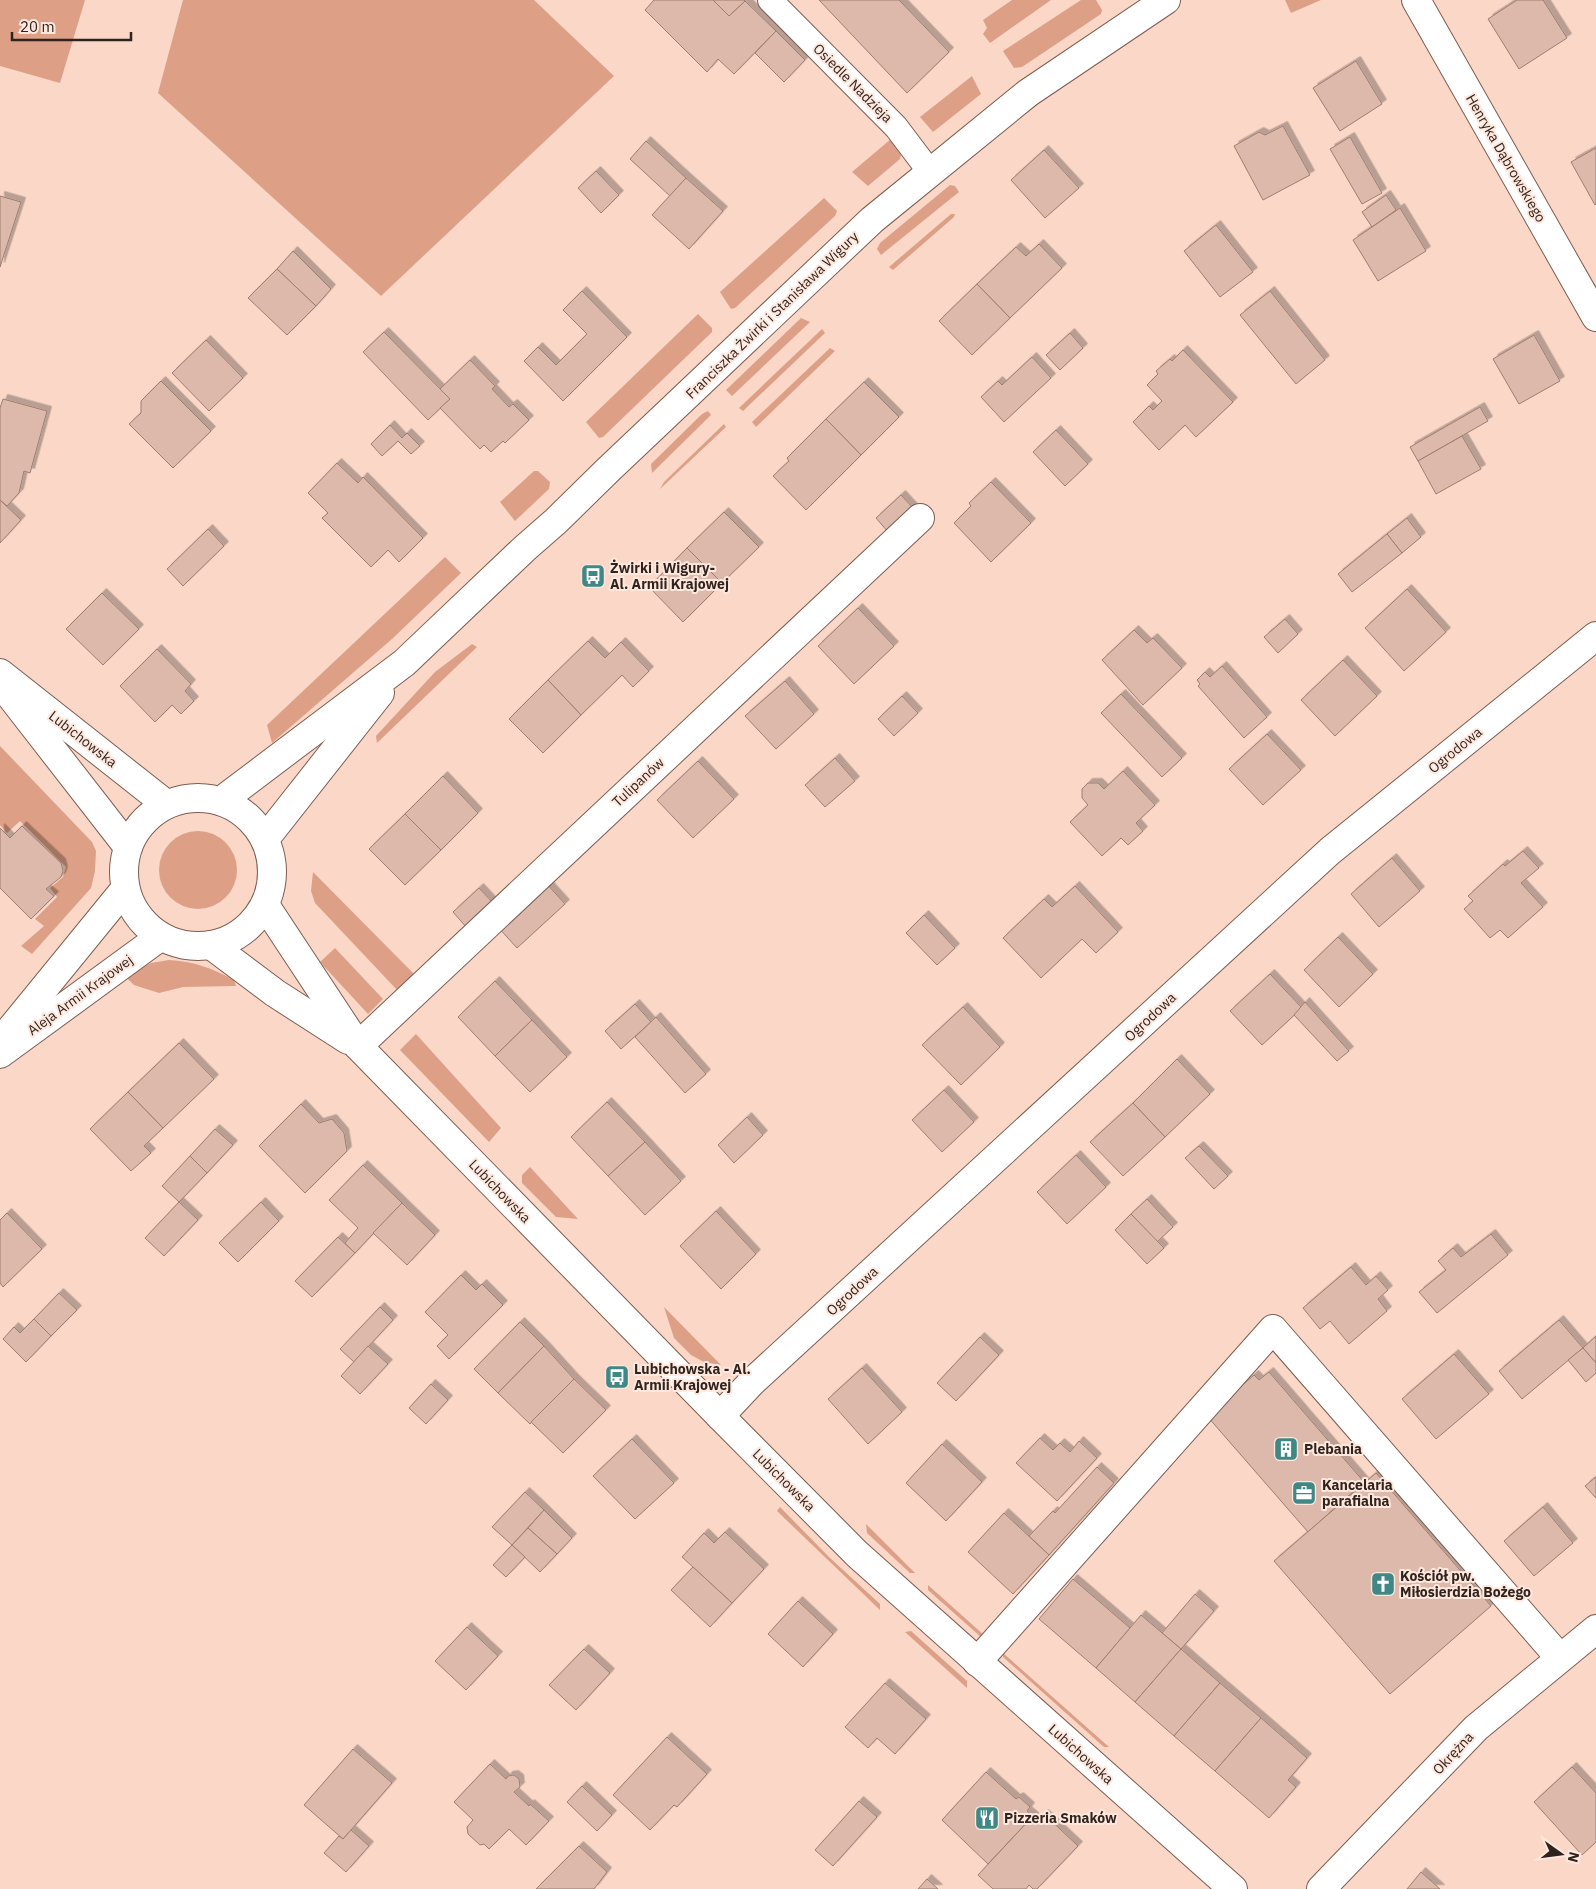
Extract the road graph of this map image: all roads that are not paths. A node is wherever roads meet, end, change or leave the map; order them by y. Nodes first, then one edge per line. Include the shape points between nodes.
1 (770, 0) edge
2 (1166, 0) edge
3 (1416, 0) edge
4 (930, 172) junction
5 (1596, 317) edge
6 (920, 518) dead end
7 (1596, 636) edge
8 (404, 663) junction
9 (0, 673) edge
10 (0, 683) edge
11 (221, 801) junction
12 (166, 804) junction
13 (265, 839) junction
14 (128, 847) junction
15 (125, 890) junction
16 (265, 905) junction
17 (160, 937) junction
18 (211, 945) junction
19 (0, 1042) edge
20 (358, 1046) junction
21 (0, 1054) edge
22 (720, 1416) junction
23 (1596, 1629) edge
24 (1560, 1658) junction
25 (977, 1662) junction
26 (1232, 1889) edge
27 (1321, 1889) edge

1 - 4 lane, Osiedle Nadzieja via 896,126
2 - 4 street, Franciszka Żwirki i Stanisława Wigury via 1028,93
3 - 5 street, Henryka Dąbrowskiego
4 - 8 street, Franciszka Żwirki i Stanisława Wigury via 872,220
6 - 20 street, Tulipanów
7 - 22 street, Ogrodowa via 1330,851 752,1382
8 - 11 street, Franciszka Żwirki i Stanisława Wigury
8 - 13 street, Franciszka Żwirki i Stanisława Wigury
9 - 12 street, Lubichowska
10 - 14 street, Lubichowska
11 - 12 street via 191,797
11 - 13 street via 251,820
12 - 14 street via 142,822
13 - 16 street via 272,874
14 - 15 street
15 - 17 street via 140,919
15 - 19 street, Aleja Armii Krajowej
16 - 18 street via 243,931
16 - 20 street, Lubichowska
17 - 18 street via 188,946
17 - 21 street, Aleja Armii Krajowej
18 - 20 street, Lubichowska via 275,993
20 - 22 street, Lubichowska
22 - 25 street, Lubichowska via 857,1554
23 - 24 street, Okrężna
24 - 25 street via 1273,1329
24 - 27 street, Okrężna via 1476,1728
25 - 26 street, Lubichowska

